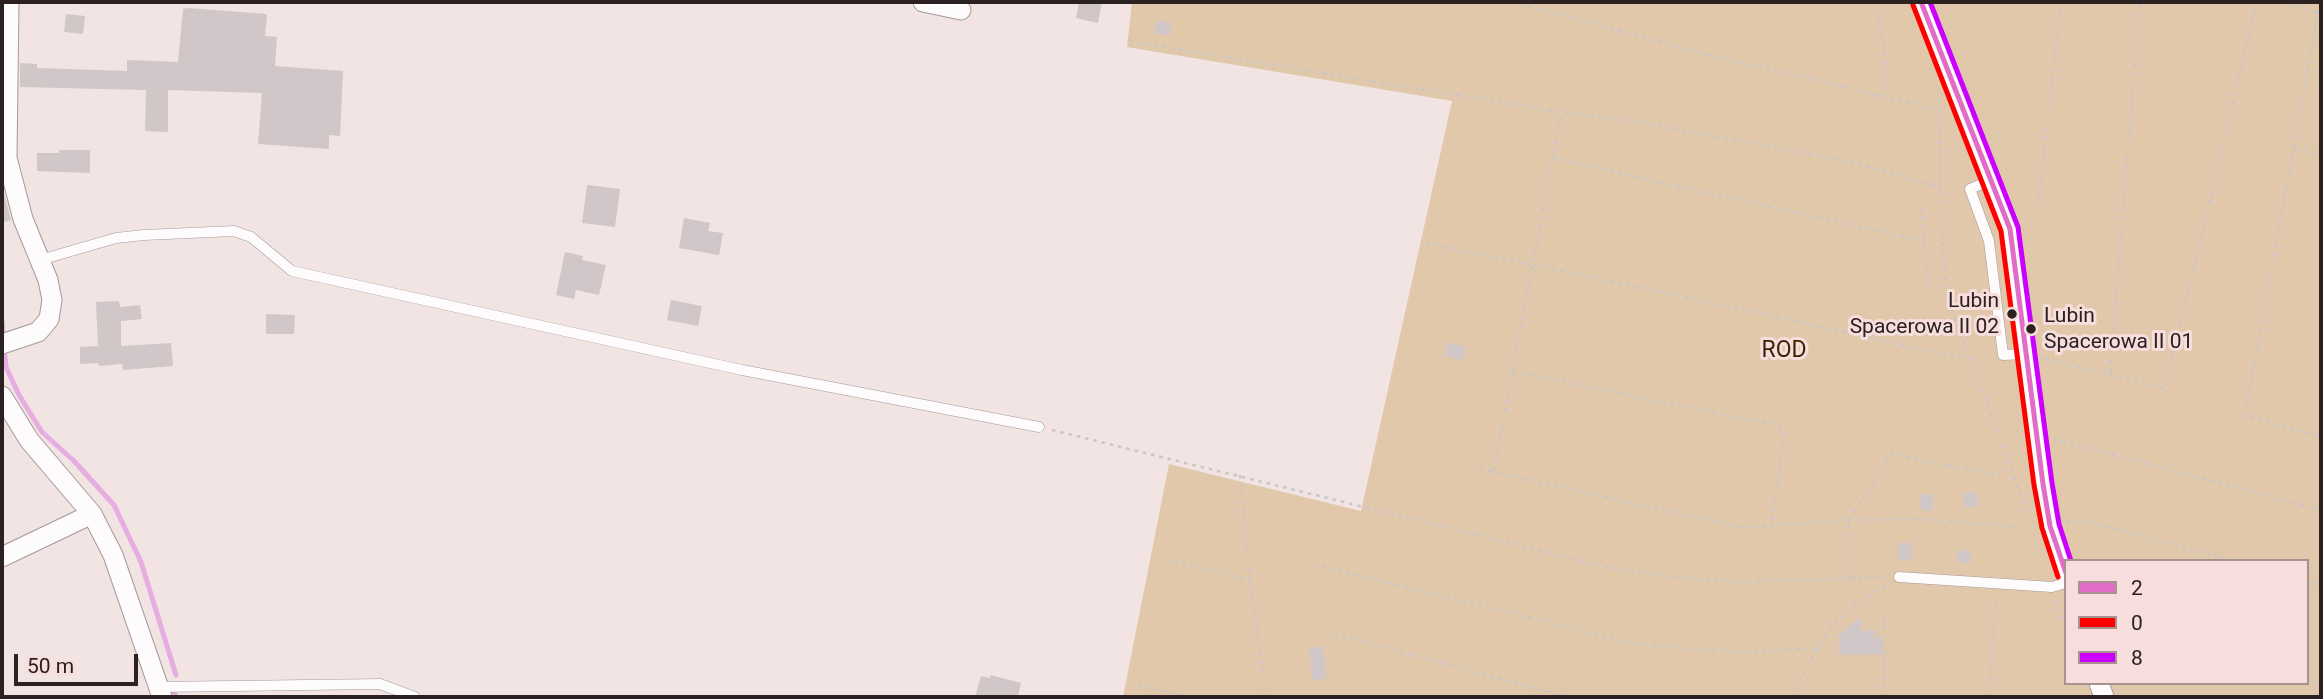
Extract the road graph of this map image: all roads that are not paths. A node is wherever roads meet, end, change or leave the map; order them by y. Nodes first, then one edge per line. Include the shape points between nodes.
1 (9, 2) edge
2 (923, 2) edge
3 (1921, 2) edge
4 (961, 10) dead end
5 (40, 260) junction
6 (2, 344) edge
7 (2, 396) edge
8 (1039, 427) road end
9 (92, 514) junction
10 (2, 557) edge
11 (1899, 577) road end
12 (2059, 581) edge
13 (160, 692) edge
14 (415, 697) edge

1 - 5 street via 7,158 23,219
2 - 4 street
3 - 12 street via 2013,244 2038,444 2041,526
5 - 6 street via 52,300 48,319 38,332
5 - 8 lane via 116,238 234,230 251,237 292,271 743,370
7 - 9 street via 29,439
9 - 10 street
9 - 13 street via 113,555
11 - 12 lane
13 - 14 lane via 380,684

